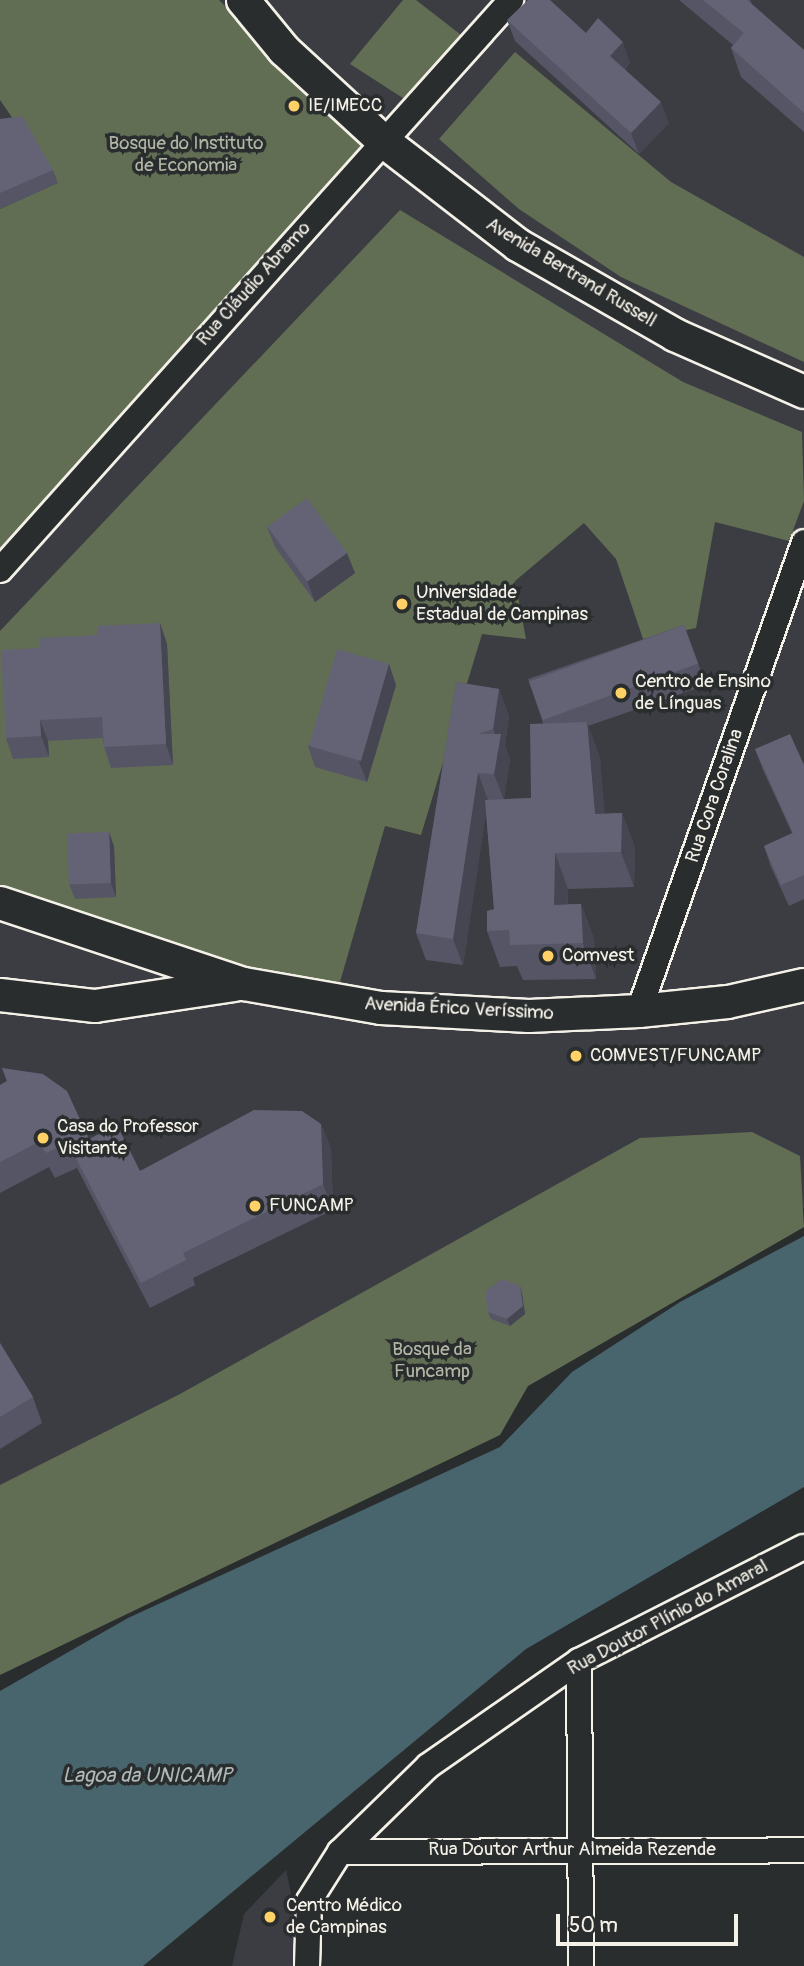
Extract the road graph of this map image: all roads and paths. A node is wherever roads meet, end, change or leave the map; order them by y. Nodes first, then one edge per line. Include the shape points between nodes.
1 (243, 0) edge
2 (511, 0) edge
3 (382, 140) junction
4 (804, 391) edge
5 (804, 542) edge
6 (0, 570) edge
7 (0, 903) edge
8 (244, 984) junction
9 (804, 985) edge
10 (0, 995) edge
11 (639, 1011) junction
12 (804, 1548) edge
13 (579, 1661) junction
14 (582, 1849) junction
15 (804, 1850) edge
16 (341, 1852) junction
17 (307, 1966) edge
18 (582, 1966) edge

1 - 3 street, Avenida Bertrand Russell via 284,50
2 - 3 street, Rua Cláudio Abramo
3 - 4 street, Avenida Bertrand Russell via 518,245 674,335
3 - 6 street, Rua Cláudio Abramo
5 - 11 street, Rua Cora Coralina
7 - 8 street, Avenida Érico Veríssimo
8 - 10 street via 95,1006
8 - 11 street, Avenida Érico Veríssimo via 381,1008 529,1016
9 - 11 street, Avenida Érico Veríssimo via 728,1002
12 - 13 street, Rua Doutor Plínio do Amaral
13 - 14 street
13 - 16 street, Rua Doutor Plínio do Amaral via 428,1766
14 - 15 street, Rua Doutor Arthur Almeida Rezende
14 - 16 street, Rua Doutor Arthur Almeida Rezende
14 - 18 street
16 - 17 street, Rua Doutor Plínio do Amaral via 309,1902

